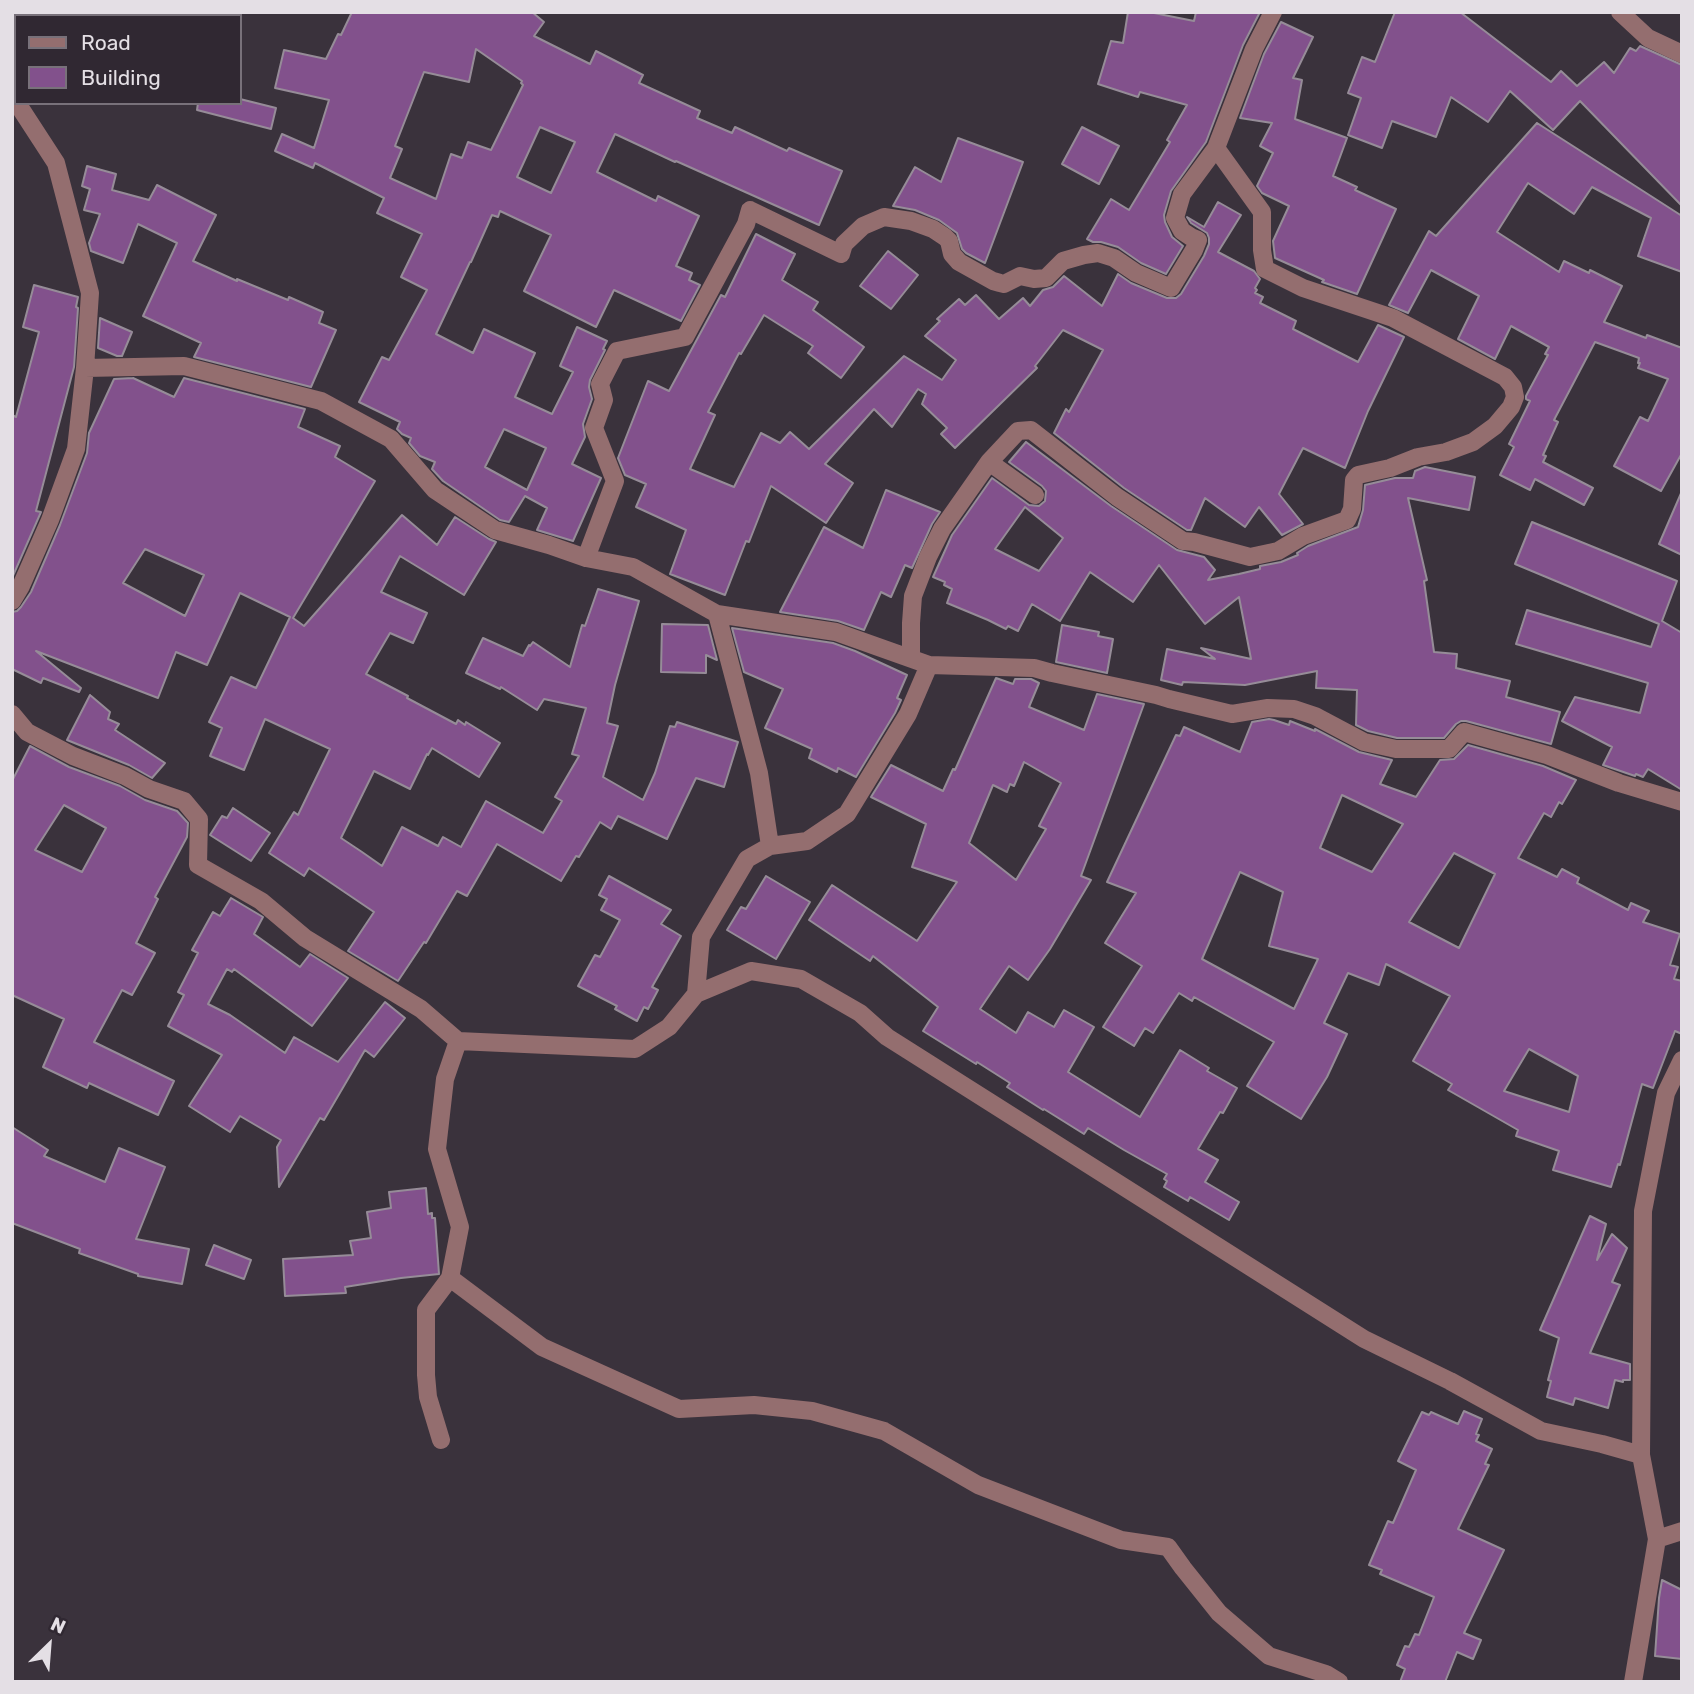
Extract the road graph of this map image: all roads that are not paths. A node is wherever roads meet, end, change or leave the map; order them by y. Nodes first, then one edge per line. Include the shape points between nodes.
1 (1273, 12) edge
2 (1620, 12) edge
3 (1682, 54) edge
4 (18, 105) edge
5 (1216, 148) junction
6 (85, 368) junction
7 (989, 462) junction
8 (1035, 495) dead end
9 (586, 558) junction
10 (12, 601) edge
11 (717, 614) junction
12 (911, 658) junction
13 (929, 665) junction
14 (12, 714) edge
15 (1682, 802) edge
16 (770, 846) junction
17 (696, 994) junction
18 (458, 1041) junction
19 (1682, 1060) edge
20 (1674, 1095) edge
21 (450, 1278) junction
22 (441, 1440) dead end
23 (1641, 1455) junction
24 (1682, 1531) edge
25 (1657, 1539) junction
26 (1339, 1682) edge
27 (1633, 1682) edge

1 - 5 street
2 - 3 street via 1648,38
4 - 6 street via 56,163 90,293
5 - 7 street via 1262,212 1265,269 1303,288 1393,318 1505,377 1513,387 1511,407 1473,442 1358,475 1347,520 1278,551 1250,557 1183,541 1031,430 1017,431
5 - 9 street via 1182,194 1175,218 1182,231 1198,240 1171,288 1098,253 1063,261 1046,278 1020,276 1004,284 959,262 949,241 933,229 884,217 863,226 844,244 841,254 750,210 685,337 617,351 600,384 604,400 594,428 615,481
6 - 9 street via 184,366 321,401 391,439 435,490 495,530
6 - 10 street via 76,449 50,520
7 - 8 street
7 - 12 street via 928,556 913,596
9 - 11 street via 633,567
11 - 12 street via 836,632
11 - 16 street via 759,773
12 - 13 street
13 - 15 street via 1034,668 1232,714 1294,709 1364,742 1396,749 1449,749 1464,732
13 - 16 street via 908,714 847,814 807,841
14 - 18 street via 27,732 73,756 184,801 199,819 198,864 261,901 305,938 421,1009
16 - 17 street via 747,859 701,937
17 - 18 street via 669,1027 635,1049
17 - 23 street via 751,971 801,979 1364,1339 1541,1431
18 - 21 street via 445,1079 437,1149 460,1227
19 - 20 street
20 - 23 street via 1643,1211
21 - 22 street via 426,1310 428,1397
21 - 26 street via 542,1347 679,1409 754,1405 812,1410 884,1431 978,1485 1121,1540 1168,1547 1219,1613 1269,1656
23 - 25 street
24 - 25 street
25 - 27 street

